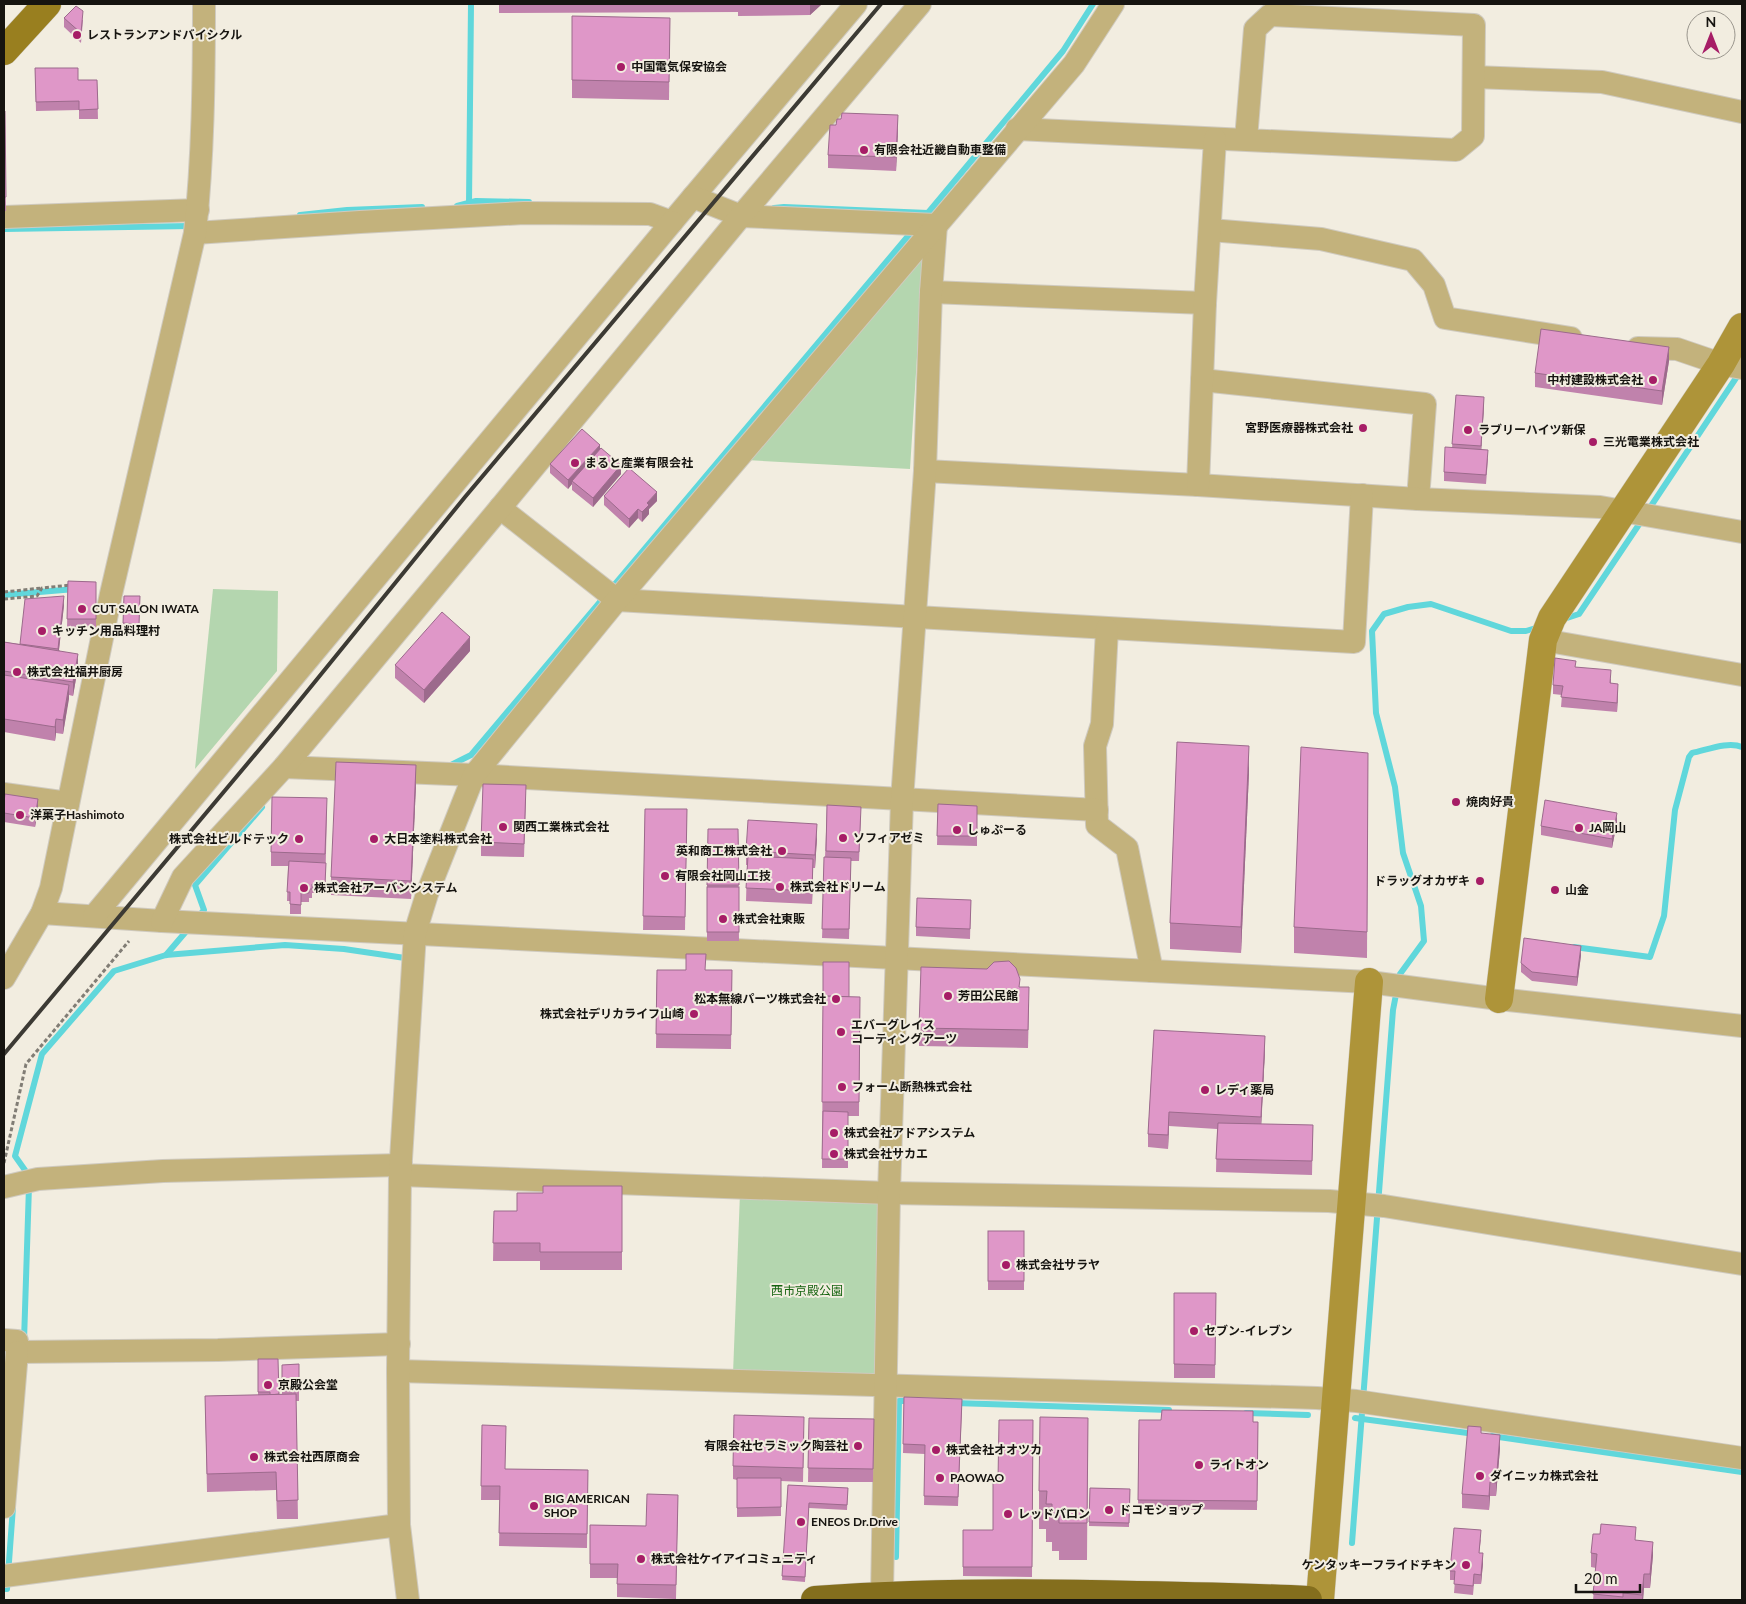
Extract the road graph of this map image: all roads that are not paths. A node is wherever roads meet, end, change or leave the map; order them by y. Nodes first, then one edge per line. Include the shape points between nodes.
1 (47, 4) edge
2 (204, 4) edge
3 (856, 4) edge
4 (920, 4) edge
5 (1113, 4) edge
6 (1415, 13) edge
7 (4, 51) edge
8 (1474, 77) junction
9 (1742, 112) edge
10 (1017, 129) junction
11 (1215, 139) junction
12 (1246, 139) junction
13 (693, 197) junction
14 (741, 216) junction
15 (4, 217) edge
16 (197, 222) junction
17 (672, 222) junction
18 (923, 225) junction
19 (1210, 230) junction
20 (931, 292) junction
21 (1205, 303) junction
22 (1742, 327) edge
23 (1588, 341) edge
24 (1617, 346) edge
25 (1733, 366) edge
26 (1202, 380) junction
27 (925, 471) junction
28 (1198, 485) junction
29 (1362, 495) junction
30 (1418, 499) junction
31 (500, 508) junction
32 (1638, 513) junction
33 (1742, 532) edge
34 (610, 594) junction
35 (914, 618) junction
36 (1107, 628) junction
37 (1548, 629) junction
38 (1742, 675) edge
39 (292, 767) junction
40 (474, 775) junction
41 (4, 794) edge
42 (902, 800) junction
43 (68, 803) junction
44 (1097, 810) junction
45 (42, 913) junction
46 (94, 916) junction
47 (154, 920) junction
48 (415, 933) junction
49 (898, 959) junction
50 (1152, 971) junction
51 (6, 972) edge
52 (1389, 984) junction
53 (1499, 999) junction
54 (1742, 1026) edge
55 (400, 1170) junction
56 (22, 1183) edge
57 (889, 1193) junction
58 (1369, 1205) junction
59 (1742, 1264) edge
60 (399, 1344) junction
61 (17, 1349) edge
62 (398, 1371) junction
63 (885, 1386) junction
64 (1354, 1401) junction
65 (1742, 1458) edge
66 (4, 1507) edge
67 (399, 1524) junction
68 (8, 1575) edge
69 (882, 1595) junction
70 (408, 1600) edge
71 (814, 1600) edge
72 (1308, 1600) edge
73 (1320, 1600) edge

1 - 7 main road
2 - 16 street
3 - 13 street
4 - 14 street
5 - 10 street via 1074,64
6 - 8 street via 1474,25
6 - 12 street via 1270,15 1255,29
8 - 9 street via 1602,82
8 - 12 street via 1473,136 1456,150
10 - 11 street
10 - 18 street
11 - 12 street
11 - 19 street
13 - 14 street
13 - 17 street
14 - 18 street
14 - 31 street
15 - 16 street
16 - 17 street via 360,222 524,213 650,214
16 - 43 street via 113,583
17 - 46 street
18 - 20 street
18 - 34 street
19 - 21 street
19 - 23 street via 1321,239 1413,260 1434,285 1445,318
20 - 21 street
20 - 27 street
21 - 26 street
22 - 25 street
24 - 25 street via 1677,349
25 - 32 street
26 - 28 street
26 - 30 street via 1425,404
27 - 28 street
27 - 35 street
28 - 29 street
29 - 30 street
29 - 36 street via 1354,642
30 - 32 street via 1600,508
31 - 34 street
31 - 39 street
32 - 33 street
32 - 37 street
34 - 35 street
34 - 40 street
35 - 36 street
35 - 42 street
36 - 44 street via 1102,724 1095,746
37 - 38 street
37 - 53 street
39 - 40 street
39 - 47 street via 183,877
40 - 42 street
40 - 48 street
41 - 43 street
42 - 44 street
42 - 49 street
43 - 45 street via 51,888
44 - 50 street via 1097,825 1127,848
45 - 46 street
45 - 51 street
46 - 47 street
47 - 48 street
48 - 49 street
48 - 55 street
49 - 50 street
49 - 57 street
50 - 52 street
52 - 53 street
52 - 58 street
53 - 54 street
55 - 56 street via 164,1171
55 - 57 street
55 - 60 street
57 - 58 street via 1319,1201
57 - 63 street
58 - 59 street
58 - 64 street
60 - 61 street via 218,1350
60 - 62 street
61 - 66 street
62 - 63 street
62 - 67 street
63 - 64 street
63 - 69 street
64 - 65 street
64 - 73 street
67 - 68 street
67 - 70 street
69 - 71 highway
69 - 72 highway via 1027,1592

